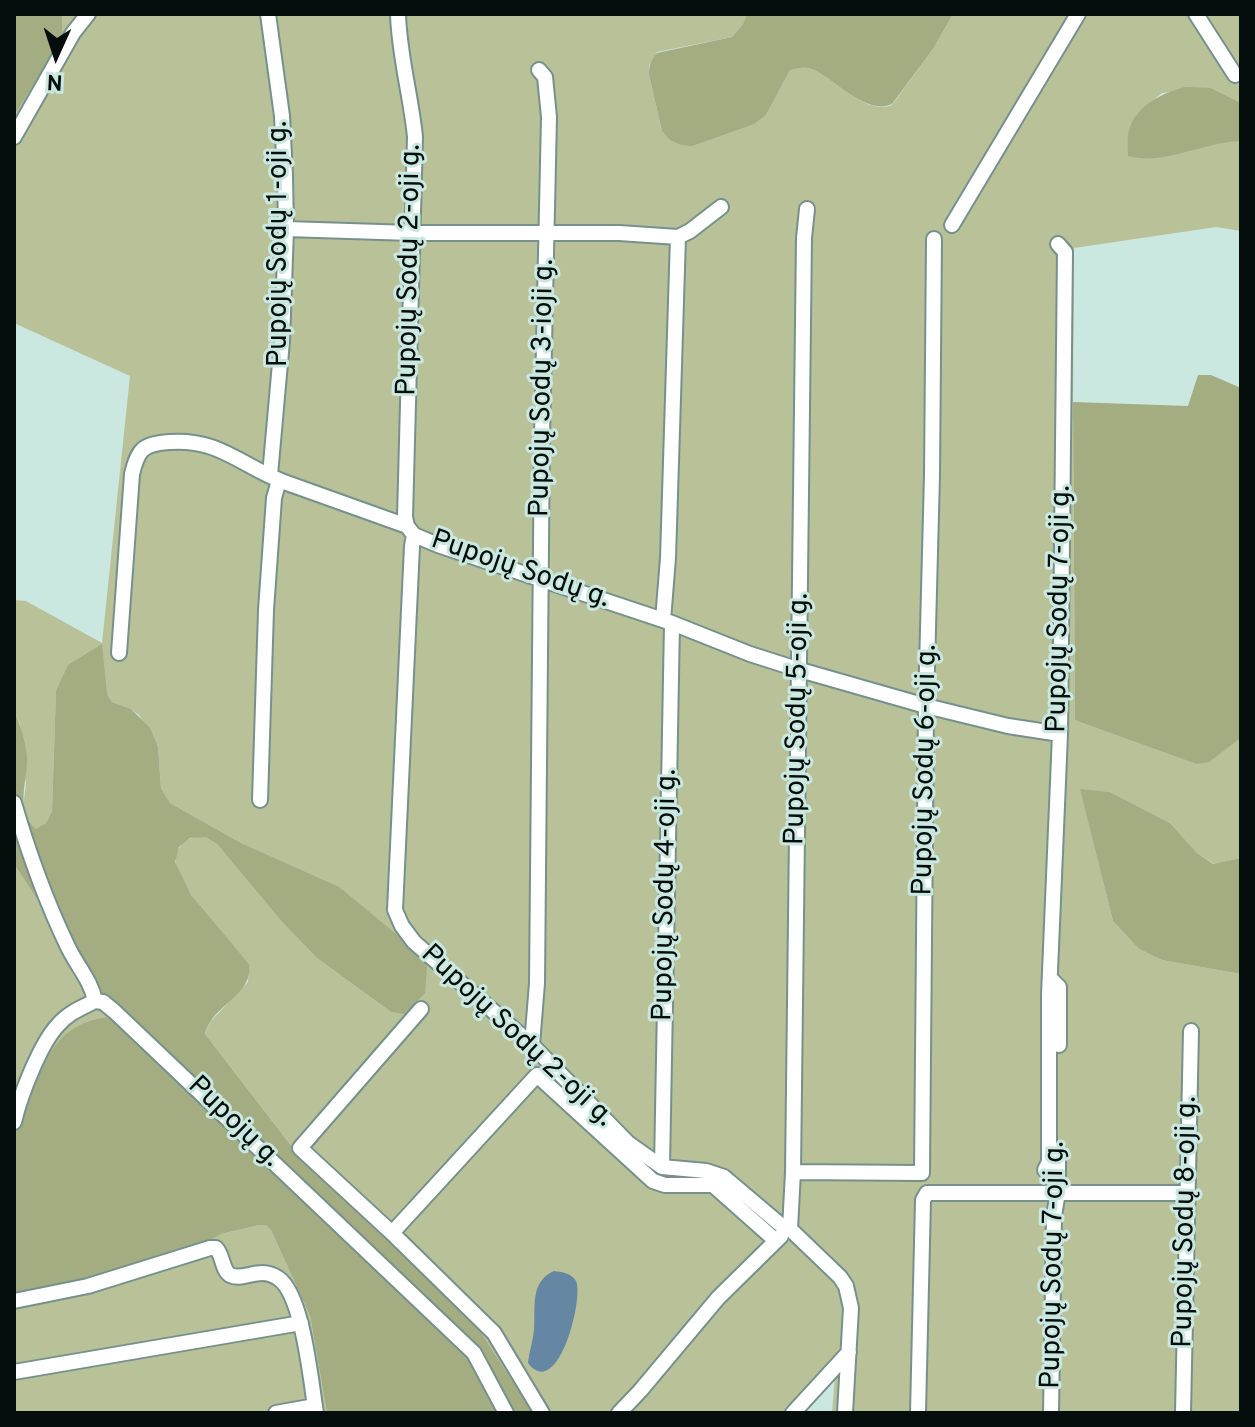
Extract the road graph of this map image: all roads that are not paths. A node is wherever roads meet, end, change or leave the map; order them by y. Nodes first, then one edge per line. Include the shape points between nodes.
1 (88, 14) edge
2 (268, 14) edge
3 (398, 14) edge
4 (1078, 14) edge
5 (1196, 14) edge
6 (539, 70) dead end
7 (1235, 75) dead end
8 (14, 137) edge
9 (721, 207) dead end
10 (807, 209) dead end
11 (952, 225) dead end
12 (286, 229) junction
13 (412, 233) junction
14 (547, 234) junction
15 (678, 237) junction
16 (934, 239) dead end
17 (1058, 244) dead end
18 (275, 478) junction
19 (411, 530) junction
20 (541, 579) junction
21 (667, 622) junction
22 (119, 653) dead end
23 (800, 670) junction
24 (926, 706) junction
25 (1060, 734) junction
26 (260, 800) dead end
27 (14, 803) edge
28 (1050, 978) junction
29 (95, 1001) junction
30 (421, 1009) dead end
31 (1191, 1031) dead end
32 (532, 1045) junction
33 (17, 1097) edge
34 (14, 1122) edge
35 (662, 1167) junction
36 (1045, 1170) dead end
37 (793, 1172) junction
38 (1058, 1192) junction
39 (1187, 1193) junction
40 (790, 1229) junction
41 (392, 1233) junction
42 (775, 1240) junction
43 (14, 1301) edge
44 (301, 1323) junction
45 (849, 1352) junction
46 (14, 1372) edge
47 (316, 1409) edge
48 (276, 1413) edge
49 (506, 1413) edge
50 (542, 1413) edge
51 (619, 1413) edge
52 (793, 1413) edge
53 (845, 1413) edge
54 (918, 1413) edge
55 (1051, 1413) edge
56 (1183, 1413) edge

1 - 8 street
2 - 12 street, Pupojų Sodų 1-oji g. via 282,116
3 - 13 street, Pupojų Sodų 2-oji g. via 415,137
4 - 11 street
5 - 7 street
6 - 14 street, Pupojų Sodų 3-ioji g. via 545,77 549,117
9 - 15 street
10 - 23 street, Pupojų Sodų 5-oji g.
12 - 13 street
12 - 18 street, Pupojų Sodų 1-oji g.
13 - 14 street
13 - 19 street, Pupojų Sodų 2-oji g. via 405,517
14 - 15 street
14 - 20 street, Pupojų Sodų 3-ioji g.
15 - 21 street, Pupojų Sodų 4-oji g.
16 - 24 street, Pupojų Sodų 6-oji g.
17 - 25 street, Pupojų Sodų 7-oji g. via 1065,252
18 - 19 street, Pupojų Sodų g.
18 - 22 street, Pupojų Sodų g. via 197,442 164,442 140,451 132,474
18 - 26 street, Pupojų Sodų 1-oji g.
19 - 20 street, Pupojų Sodų g. via 469,557
19 - 32 street, Pupojų Sodų 2-oji g. via 395,910 414,942
20 - 21 street, Pupojų Sodų g.
20 - 32 street, Pupojų Sodų 3-ioji g.
21 - 23 street, Pupojų Sodų g.
21 - 35 street, Pupojų Sodų 4-oji g.
23 - 24 street, Pupojų Sodų g.
23 - 37 street, Pupojų Sodų 5-oji g.
24 - 25 street, Pupojų Sodų g.
24 - 37 street, Pupojų Sodų 6-oji g. via 922,1173
25 - 28 street, Pupojų Sodų 7-oji g.
27 - 29 street via 29,853
28 - 36 street, Pupojų Sodų 7-oji g.
28 - 38 street, Pupojų Sodų 7-oji g. via 1059,987
29 - 33 street via 73,1011 48,1037
29 - 49 street, Pupojų g. via 114,1011 474,1353
30 - 41 street via 300,1148
31 - 39 street, Pupojų Sodų 8-oji g.
32 - 35 street, Pupojų Sodų 2-oji g. via 628,1143
33 - 34 street
35 - 40 street, Pupojų Sodų 2-oji g. via 717,1173
37 - 40 street, Pupojų Sodų 5-oji g.
38 - 39 street
38 - 54 street via 924,1196
38 - 55 street, Pupojų Sodų 7-oji g.
39 - 56 street, Pupojų Sodų 8-oji g.
40 - 42 street
40 - 45 street, Pupojų Sodų 2-oji g. via 846,1286
41 - 42 street via 537,1075 653,1181 713,1185
41 - 50 street via 494,1333
42 - 51 street
43 - 44 street via 88,1286 216,1248 230,1275 267,1272 281,1279
44 - 46 street
44 - 47 street
45 - 52 street
45 - 53 street, Pupojų Sodų 2-oji g.
47 - 48 street

